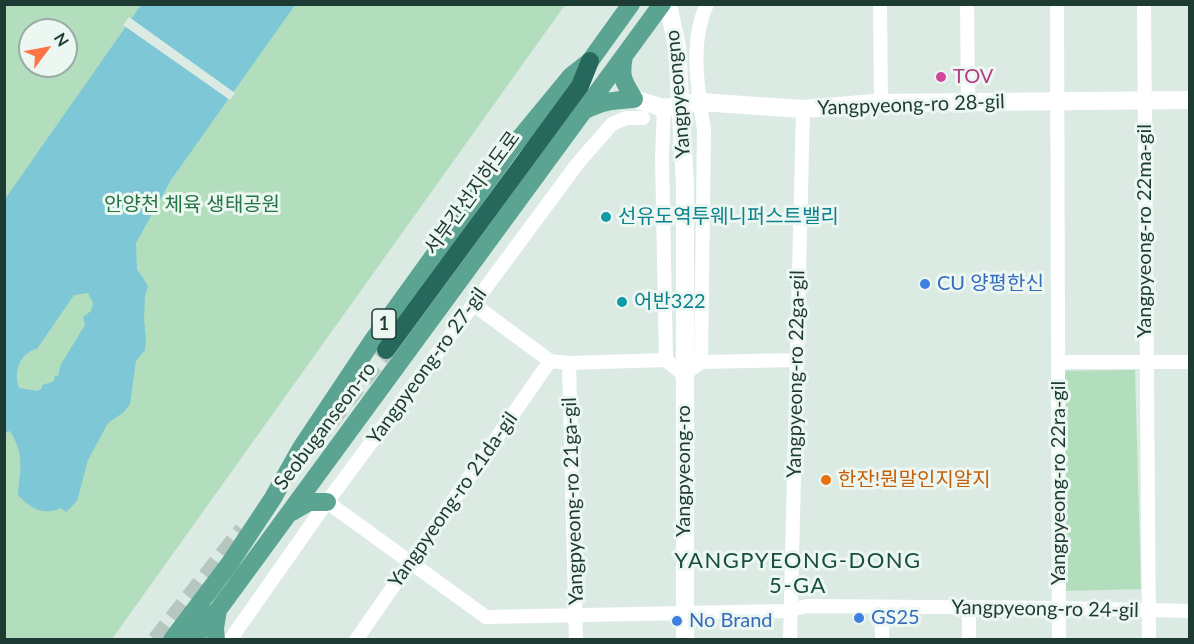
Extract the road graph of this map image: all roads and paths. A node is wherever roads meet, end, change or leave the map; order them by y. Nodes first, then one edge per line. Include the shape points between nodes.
1 (631, 4) edge
2 (662, 4) edge
3 (668, 4) edge
4 (707, 4) edge
5 (880, 4) edge
6 (968, 4) edge
7 (1057, 4) edge
8 (1144, 4) edge
9 (625, 55) junction
10 (590, 61) junction
11 (634, 99) junction
12 (1190, 100) edge
13 (1144, 101) junction
14 (700, 102) junction
15 (968, 102) junction
16 (1057, 102) junction
17 (881, 103) junction
18 (664, 108) junction
19 (803, 109) junction
20 (583, 111) junction
21 (643, 118) dead end
22 (685, 183) joint
23 (473, 304) junction
24 (386, 350) tunnel mouth
25 (666, 360) junction
26 (796, 360) junction
27 (550, 361) junction
28 (701, 362) junction
29 (1146, 362) junction
30 (1190, 362) edge
31 (569, 363) junction
32 (1058, 363) junction
33 (684, 375) junction
34 (326, 463) junction
35 (327, 502) junction
36 (287, 514) junction
37 (410, 562) junction
38 (882, 607) junction
39 (969, 607) junction
40 (1059, 608) junction
41 (218, 610) junction
42 (790, 610) junction
43 (1149, 610) junction
44 (1190, 611) edge
45 (685, 613) junction
46 (576, 614) junction
47 (172, 639) edge
48 (193, 639) edge
49 (216, 639) edge
50 (230, 639) edge
51 (356, 639) edge
52 (576, 639) edge
53 (685, 639) edge
54 (790, 639) edge
55 (882, 639) edge
56 (969, 639) edge
57 (1059, 639) edge
58 (1149, 639) edge

1 - 10 main road, Seobuganseon-ro / 1
2 - 9 main road, Seobuganseon-ro / 1
3 - 22 main road, Yangpyeongno via 677,47
4 - 14 street via 698,32
5 - 17 street
6 - 15 street
7 - 16 street, Yangpyeong-ro 22ra-gil
8 - 13 street, Yangpyeong-ro 22ma-gil
9 - 11 main road via 621,73
9 - 20 main road, Seobuganseon-ro / 1
10 - 24 highway, 서부간선지하도로 via 580,86
10 - 47 main road, Seobuganseon-ro / 1 via 571,76 503,160 373,340 230,563
11 - 18 main road, Yangpyeong-ro 28-gil
11 - 20 main road via 615,99
12 - 13 main road, Yangpyeong-ro 28-gil
13 - 16 main road, Yangpyeong-ro 28-gil
13 - 29 street, Yangpyeong-ro 22ma-gil
14 - 18 main road, Yangpyeong-ro 28-gil
14 - 19 main road, Yangpyeong-ro 28-gil
14 - 28 street via 704,130
15 - 16 main road, Yangpyeong-ro 28-gil
15 - 17 main road, Yangpyeong-ro 28-gil
16 - 32 street, Yangpyeong-ro 22ra-gil
17 - 19 main road, Yangpyeong-ro 28-gil
18 - 25 street
19 - 26 street, Yangpyeong-ro 22ga-gil
20 - 34 main road, Seobuganseon-ro / 1
21 - 23 street, Yangpyeong-ro 27-gil via 626,117 612,124 578,163
22 - 33 main road, Yangpyeong-ro
23 - 27 street
23 - 35 street, Yangpyeong-ro 27-gil
25 - 31 street
25 - 33 street
26 - 28 street
26 - 42 street, Yangpyeong-ro 22ga-gil
27 - 31 street
27 - 37 street, Yangpyeong-ro 21da-gil
28 - 33 street
29 - 30 street, Yangpyeong-ro 22ma-gil
29 - 32 street, Yangpyeong-ro 22ra-gil
29 - 43 street, Yangpyeong-ro 22ma-gil
31 - 46 street, Yangpyeong-ro 21ga-gil
32 - 40 street, Yangpyeong-ro 22ra-gil
33 - 45 main road, Yangpyeong-ro
34 - 35 main road via 321,486
34 - 36 main road, Seobuganseon-ro / 1
35 - 36 main road via 309,502
35 - 37 street, Yangpyeong-ro 24-gil
35 - 50 street, Yangpyeong-ro 27-gil
36 - 41 main road, Seobuganseon-ro / 1
37 - 46 street, Yangpyeong-ro 24-gil via 486,617
37 - 51 street, Yangpyeong-ro 21da-gil
38 - 39 street, Yangpyeong-ro 24-gil
38 - 42 street, Yangpyeong-ro 24-gil via 807,606
38 - 55 street
39 - 40 street, Yangpyeong-ro 24-gil
39 - 56 street
40 - 43 street, Yangpyeong-ro 24-gil
40 - 57 street, Yangpyeong-ro 22ra-gil
41 - 48 main road, Seobuganseon-ro / 1
41 - 49 main road
42 - 45 street, Yangpyeong-ro 24-gil
42 - 54 street, Yangpyeong-ro 22ga-gil
43 - 44 street, Yangpyeong-ro 24-gil
43 - 58 street, Yangpyeong-ro 22ma-gil
45 - 46 street, Yangpyeong-ro 24-gil
45 - 53 main road, Yangpyeong-ro
46 - 52 street, Yangpyeong-ro 21ga-gil

